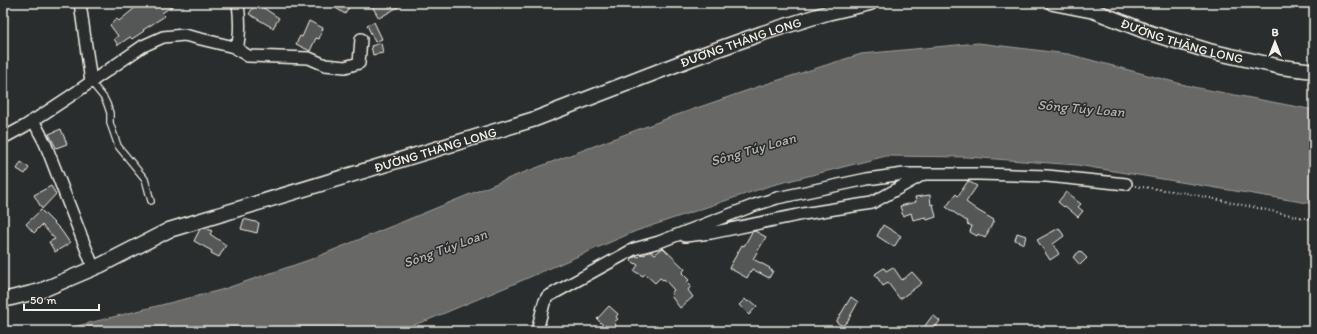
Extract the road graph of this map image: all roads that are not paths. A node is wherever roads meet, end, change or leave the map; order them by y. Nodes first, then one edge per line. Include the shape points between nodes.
1 (80, 3) edge
2 (238, 3) edge
3 (870, 3) edge
4 (1053, 3) edge
5 (361, 40) dead end
6 (237, 48) junction
7 (1314, 71) edge
8 (91, 82) junction
9 (33, 120) junction
10 (3, 138) edge
11 (925, 174) junction
12 (1126, 184) road end
13 (151, 201) dead end
14 (675, 236) junction
15 (94, 269) junction
16 (3, 300) edge
17 (537, 331) edge

1 - 8 street
2 - 6 street via 240,38
3 - 15 street, ĐƯỜNG THĂNG LONG via 763,33 535,119 170,230
4 - 7 street, ĐƯỜNG THĂNG LONG via 1094,11 1150,33 1209,51 1281,67
5 - 6 street via 359,63 345,67 325,65 309,58 248,56
6 - 8 street via 184,35 163,37 143,46
8 - 9 street
8 - 13 lane via 104,98 118,146 145,179
9 - 10 street
9 - 15 street via 45,143
11 - 12 street via 1047,176
11 - 14 street via 881,176 792,194
11 - 14 street via 872,203 711,233
14 - 17 street via 628,252 550,295 544,303
15 - 16 street, ĐƯỜNG THĂNG LONG via 40,291

